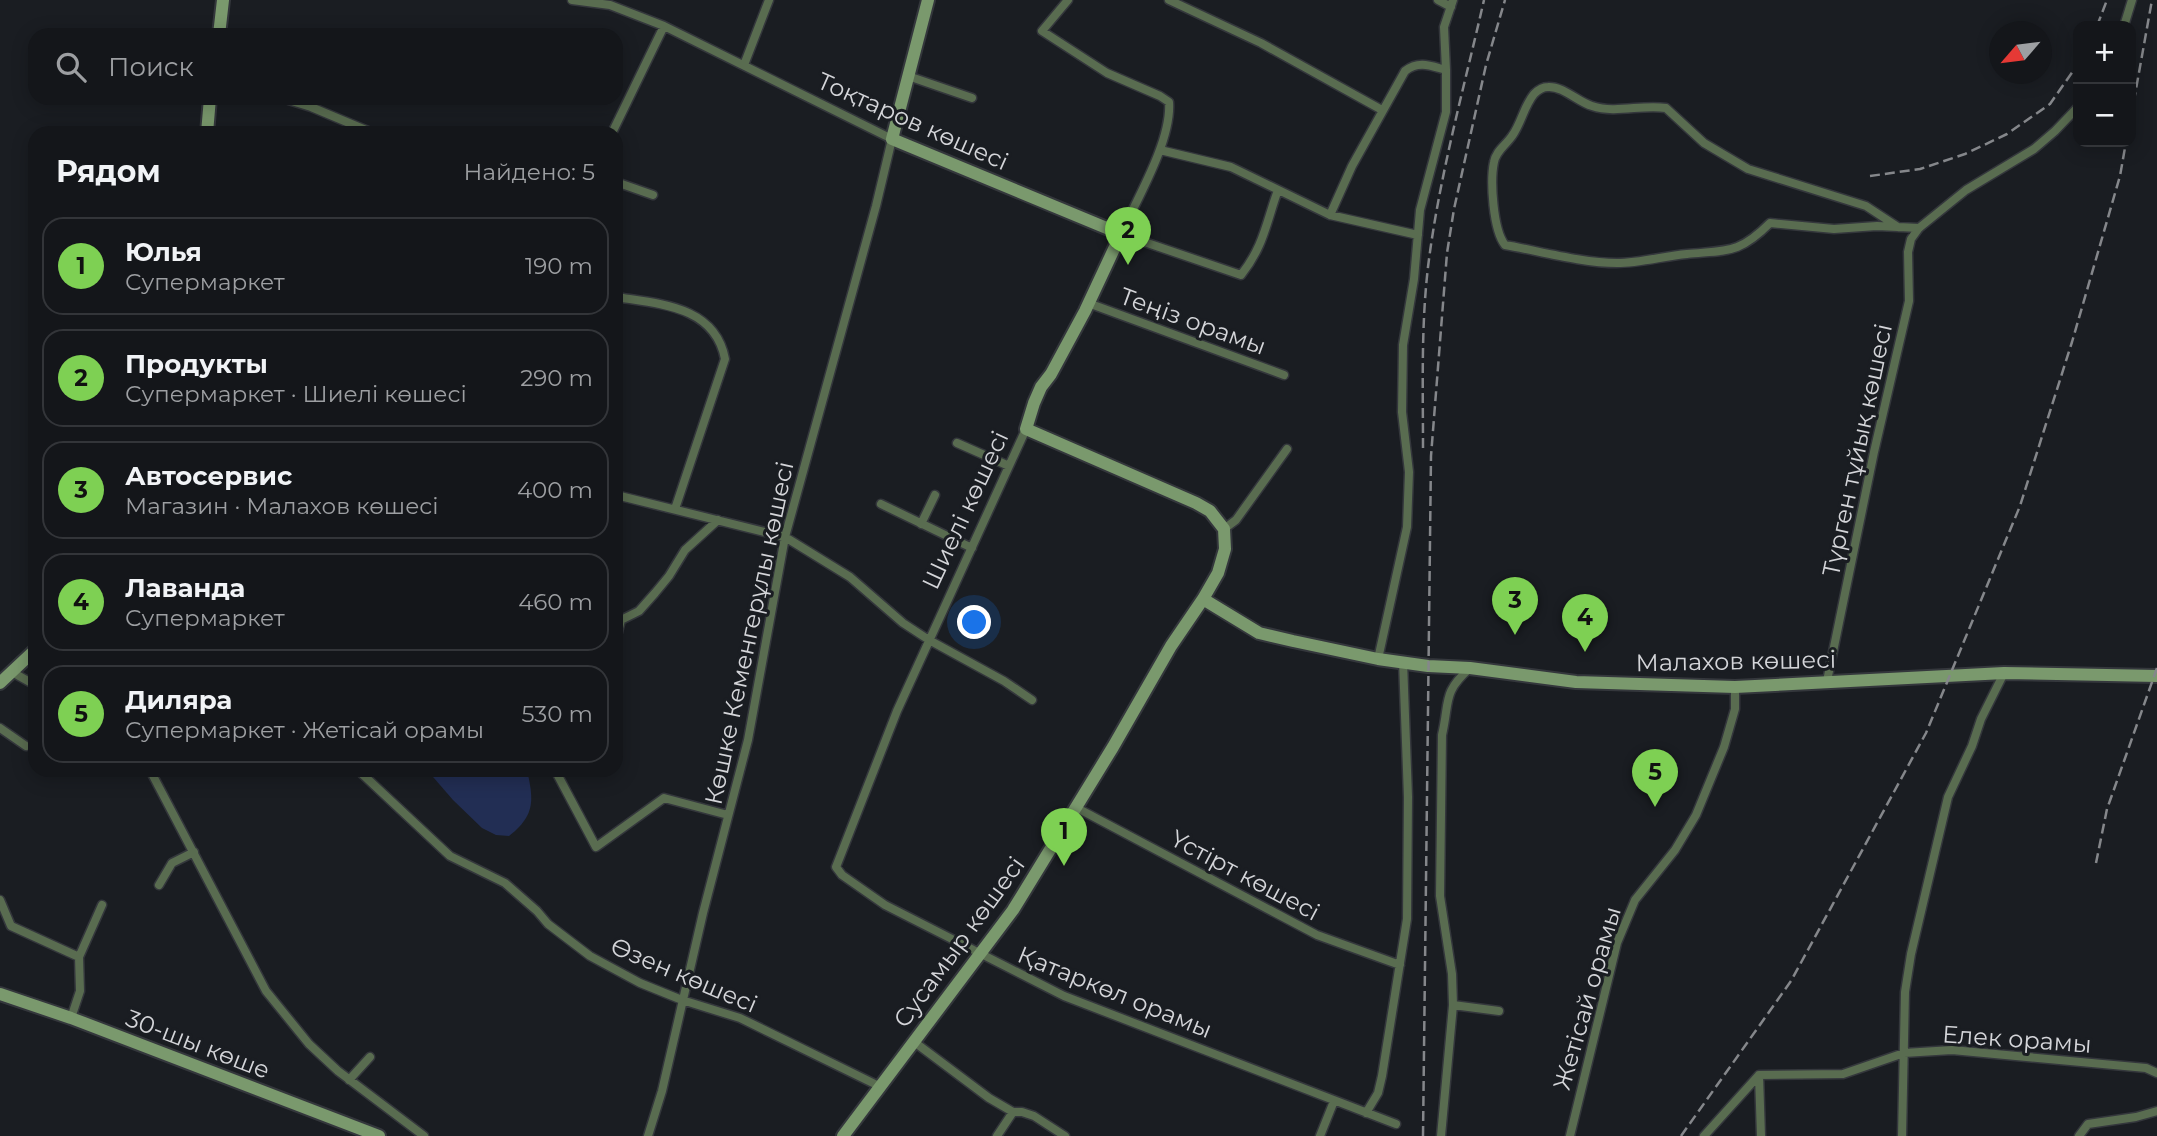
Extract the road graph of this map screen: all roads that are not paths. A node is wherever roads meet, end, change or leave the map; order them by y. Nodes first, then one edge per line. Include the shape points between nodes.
1 (223, 0) edge
2 (572, 0) edge
3 (769, 0) edge
4 (928, 0) edge
5 (1068, 0) edge
6 (1169, 0) edge
7 (1438, 0) edge
8 (2132, 0) edge
9 (1452, 4) edge
10 (2126, 21) edge
11 (664, 26) junction
12 (220, 28) edge
13 (744, 65) junction
14 (1446, 70) junction
15 (908, 76) junction
16 (972, 98) dead end
17 (210, 105) edge
18 (305, 105) edge
19 (1382, 110) junction
20 (2073, 112) edge
21 (207, 126) edge
22 (356, 126) edge
23 (615, 126) edge
24 (892, 139) junction
25 (1160, 150) junction
26 (623, 184) edge
27 (1278, 190) junction
28 (653, 195) dead end
29 (1331, 215) junction
30 (1898, 227) junction
31 (1919, 228) junction
32 (1121, 234) junction
33 (1418, 235) junction
34 (623, 298) edge
35 (1088, 303) junction
36 (1284, 375) dead end
37 (1026, 429) junction
38 (957, 443) dead end
39 (1287, 449) dead end
40 (1009, 466) junction
41 (935, 495) dead end
42 (623, 497) edge
43 (881, 504) dead end
44 (676, 509) junction
45 (718, 520) junction
46 (921, 524) junction
47 (1224, 529) junction
48 (785, 537) junction
49 (972, 548) junction
50 (1203, 599) junction
51 (623, 617) edge
52 (929, 640) junction
53 (28, 657) edge
54 (1378, 659) junction
55 (1403, 661) junction
56 (1470, 668) junction
57 (12, 672) junction
58 (2004, 673) junction
59 (2157, 676) edge
60 (28, 681) edge
61 (1827, 681) junction
62 (0, 684) edge
63 (1735, 687) junction
64 (1032, 700) dead end
65 (0, 728) edge
66 (26, 746) dead end
67 (154, 777) edge
68 (365, 777) edge
69 (559, 777) edge
70 (1077, 808) junction
71 (728, 815) junction
72 (194, 852) junction
73 (159, 885) dead end
74 (858, 888) joint
75 (0, 900) edge
76 (102, 905) dead end
77 (979, 955) junction
78 (79, 957) junction
79 (1400, 965) junction
80 (0, 994) edge
81 (682, 1000) junction
82 (1453, 1004) junction
83 (1499, 1011) dead end
84 (71, 1018) junction
85 (914, 1041) junction
86 (1904, 1054) junction
87 (370, 1057) dead end
88 (2157, 1073) edge
89 (1759, 1075) junction
90 (349, 1080) junction
91 (881, 1087) junction
92 (1334, 1101) junction
93 (2157, 1111) edge
94 (1013, 1112) junction
95 (1366, 1113) junction
96 (1396, 1124) dead end
97 (379, 1136) edge
98 (424, 1136) edge
99 (648, 1136) edge
100 (843, 1136) edge
101 (997, 1136) edge
102 (1065, 1136) edge
103 (1320, 1136) edge
104 (1441, 1136) edge
105 (1570, 1136) edge
106 (1704, 1136) edge
107 (1761, 1136) edge
108 (1902, 1136) edge
109 (2079, 1136) edge

1 - 12 main road
2 - 11 street, Тоқтаров көшесі via 610,5
3 - 13 street
4 - 15 main road
5 - 25 street, Шиелі көшесі via 1042,32 1107,73 1169,102
6 - 19 street via 1261,43
7 - 9 street
8 - 10 street
9 - 14 street via 1444,27
11 - 13 street, Тоқтаров көшесі
11 - 23 street
13 - 24 street, Тоқтаров көшесі
14 - 19 street via 1412,66
14 - 33 street via 1446,112 1420,210
15 - 16 street
15 - 24 main road
17 - 21 main road
18 - 22 street
19 - 29 street
20 - 31 street via 2034,149 1966,190
24 - 32 main road, Тоқтаров көшесі
24 - 48 street, Көшке Кеменгерұлы көшесі
25 - 27 street via 1231,167
25 - 32 street, Шиелі көшесі
26 - 28 street
27 - 29 street
27 - 32 street, Тоқтаров көшесі via 1263,240 1241,275
29 - 33 street
30 - 30 street via 1834,229 1770,223 1754,240 1732,250 1617,263 1589,260 1505,245 1495,210 1494,162 1534,95 1540,89 1557,88 1591,106 1666,108 1704,143 1748,169 1866,206
30 - 31 street
31 - 61 street, Түрген тұйық көшесі via 1908,252 1909,301
32 - 35 main road, Шиелі көшесі
33 - 54 street via 1402,370 1409,472 1407,527
34 - 44 street via 685,311 709,324 725,359
35 - 36 street, Теңіз орамы
35 - 37 main road, Шиелі көшесі via 1041,387
37 - 40 street, Шиелі көшесі
37 - 47 main road via 1196,503 1210,511
38 - 40 street
39 - 47 street via 1236,520
40 - 49 street, Шиелі көшесі
41 - 46 street
42 - 44 street
43 - 46 street
44 - 45 street
45 - 48 street
45 - 51 street via 685,550 639,611
46 - 49 street
47 - 50 main road, Сусамыр көшесі via 1225,549 1218,573
48 - 52 street via 850,577
48 - 71 street, Көшке Кеменгерұлы көшесі via 748,740
49 - 52 street, Шиелі көшесі
50 - 54 main road, Малахов көшесі via 1259,633
50 - 70 main road, Сусамыр көшесі
52 - 64 street
52 - 74 street, Шиелі көшесі via 836,867
53 - 57 main road
54 - 55 main road, Малахов көшесі
55 - 56 main road, Малахов көшесі
55 - 79 street via 1408,797 1406,919
56 - 63 main road, Малахов көшесі via 1576,682
56 - 82 street via 1450,692 1442,735 1440,896
57 - 60 street
57 - 62 main road
58 - 59 main road, Малахов көшесі
58 - 61 main road, Малахов көшесі
58 - 86 street via 1948,797 1911,954
61 - 63 main road, Малахов көшесі
63 - 105 street, Жетісай орамы via 1735,709 1726,740 1696,815 1635,900 1617,943
65 - 66 street
67 - 72 street
68 - 81 street, Өзен көшесі via 450,856 505,883 590,956
69 - 71 street via 596,847 664,798
70 - 77 main road, Сусамыр көшесі
70 - 79 street, Үстірт көшесі via 1317,935
71 - 81 street, Көшке Кеменгерұлы көшесі
72 - 73 street via 173,863
72 - 90 street via 266,991 309,1044
74 - 77 street, Қатаркөл орамы
75 - 78 street via 11,926
76 - 78 street
77 - 85 main road, Сусамыр көшесі
77 - 92 street, Қатаркөл орамы via 1064,996
78 - 84 street via 80,991
79 - 95 street via 1382,1076
80 - 84 main road, 30-шы көше
81 - 91 street, Өзен көшесі via 740,1018
81 - 99 street, Көшке Кеменгерұлы көшесі
82 - 83 street
82 - 104 street
84 - 97 main road, 30-шы көше
85 - 91 main road, Сусамыр көшесі
85 - 94 street
86 - 88 street, Елек орамы via 1952,1050 2146,1068
86 - 89 street, Елек орамы via 1843,1074
86 - 108 street
87 - 90 street
89 - 106 street
89 - 107 street
90 - 98 street
91 - 100 main road, Сусамыр көшесі
92 - 95 street, Қатаркөл орамы
92 - 103 street
93 - 109 street via 2088,1124
94 - 101 street
94 - 102 street via 1034,1116
95 - 96 street, Қатаркөл орамы

